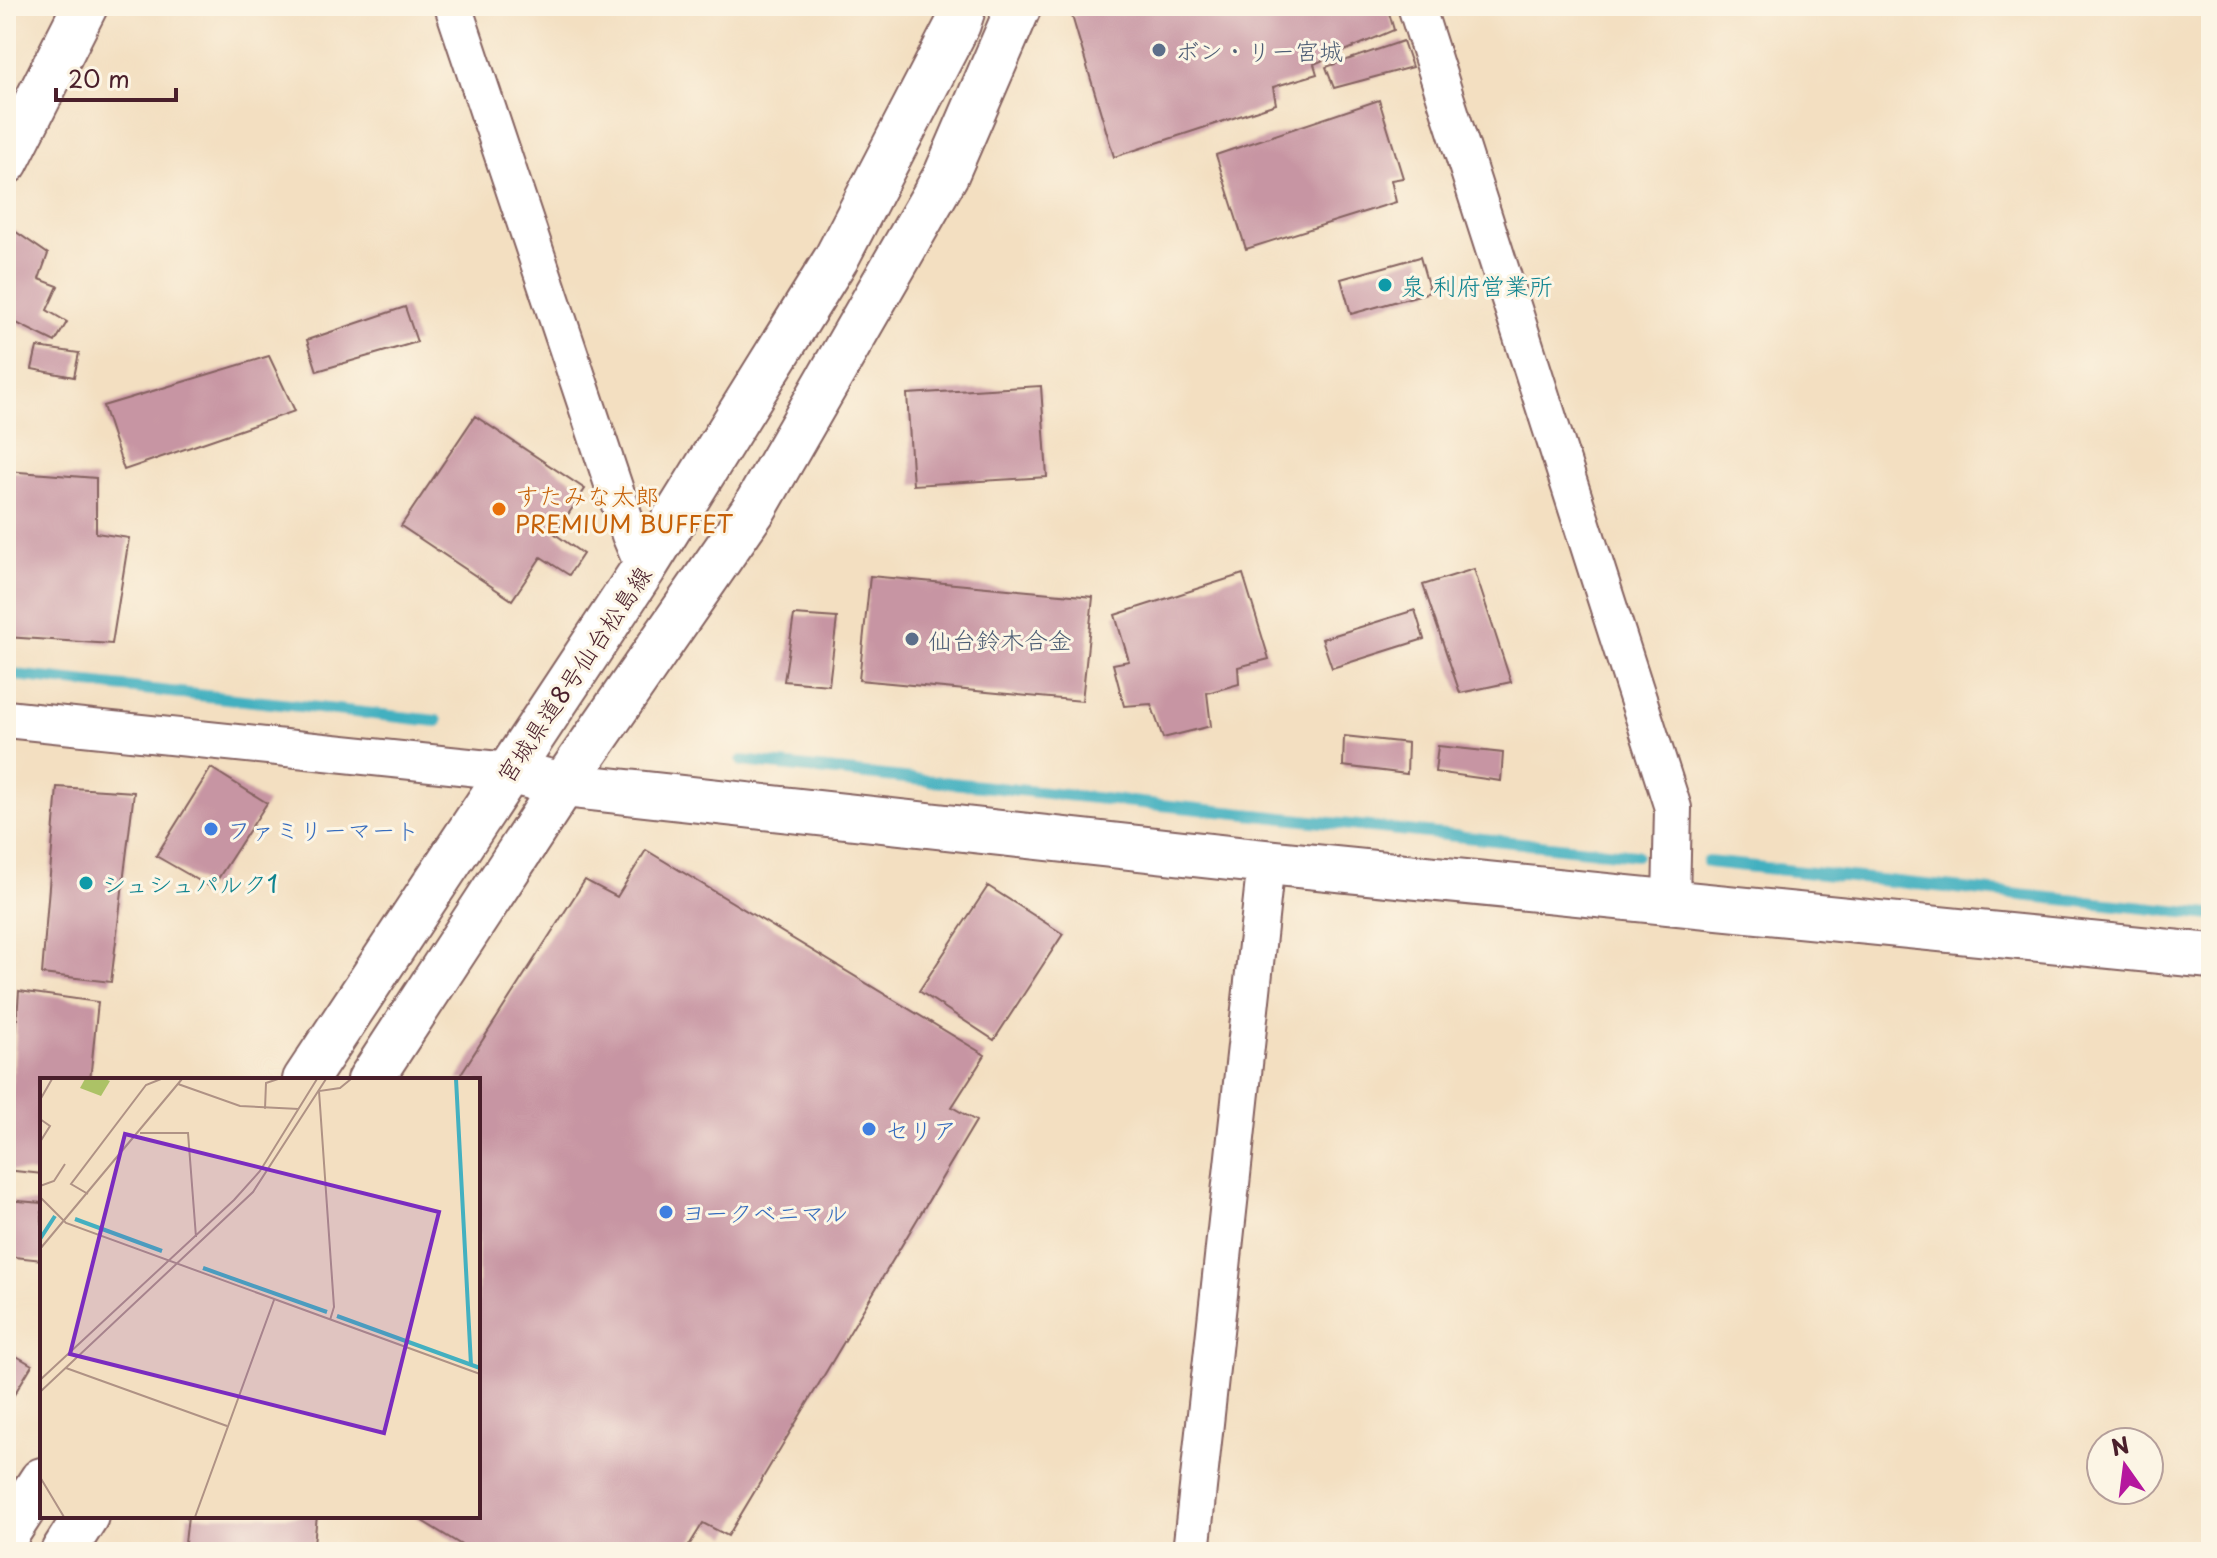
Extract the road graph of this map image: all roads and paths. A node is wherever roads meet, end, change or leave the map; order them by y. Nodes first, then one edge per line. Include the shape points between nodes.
1 (85, 6) edge
2 (453, 6) edge
3 (964, 6) edge
4 (1019, 6) edge
5 (1416, 6) edge
6 (6, 162) edge
7 (644, 568) junction
8 (6, 719) edge
9 (508, 771) junction
10 (563, 785) junction
11 (1266, 862) junction
12 (1671, 901) junction
13 (2211, 956) edge
14 (306, 1078) edge
15 (371, 1078) edge
16 (40, 1483) edge
17 (85, 1518) edge
18 (6, 1535) edge
19 (63, 1552) edge
20 (1191, 1552) edge

1 - 6 main road
2 - 7 street
3 - 7 main road, 宮城県道8号仙台松島線 via 836,259
4 - 10 main road via 946,175 754,509
5 - 12 street via 1673,808
7 - 9 main road, 宮城県道8号仙台松島線
8 - 9 street
9 - 10 main road
9 - 14 main road, 宮城県道8号仙台松島線
10 - 11 main road
10 - 15 main road
11 - 12 main road
11 - 20 street
12 - 13 main road
16 - 18 main road
17 - 19 main road

